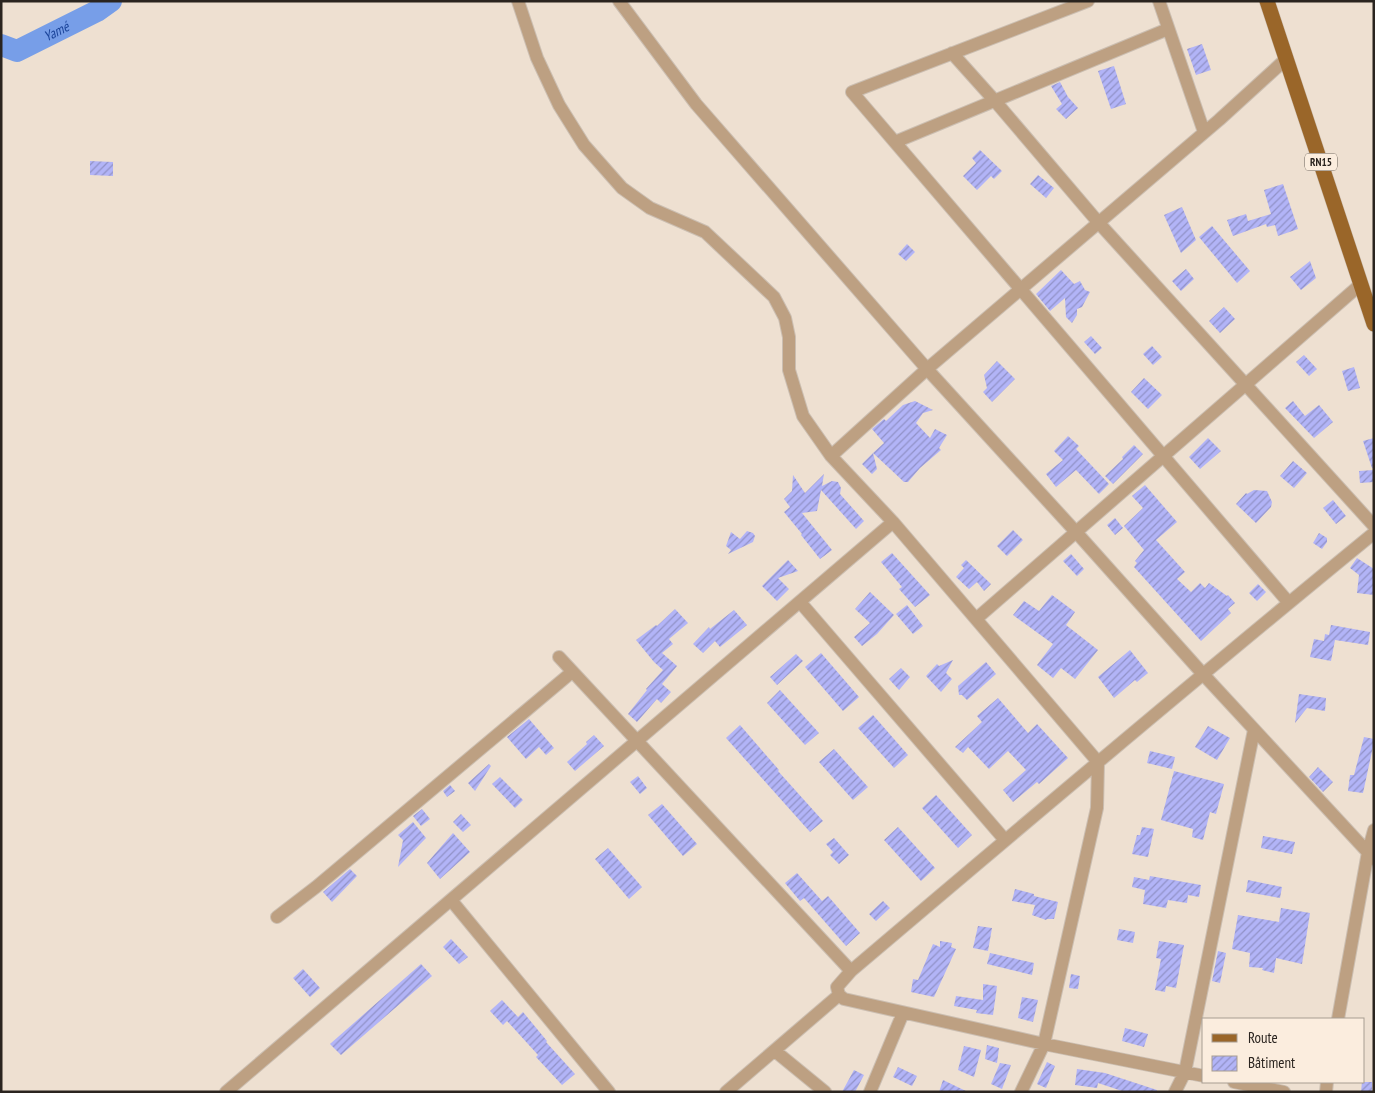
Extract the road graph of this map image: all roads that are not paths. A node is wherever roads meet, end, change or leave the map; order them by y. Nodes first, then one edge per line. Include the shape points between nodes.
1 (518, 1) edge
2 (619, 1) edge
3 (1088, 1) edge
4 (1159, 1) edge
5 (1267, 1) edge
6 (1168, 28) junction
7 (952, 53) junction
8 (1286, 59) junction
9 (995, 101) junction
10 (1204, 132) junction
11 (895, 142) junction
12 (1098, 222) junction
13 (1361, 284) junction
14 (1021, 288) junction
15 (1374, 324) edge
16 (927, 369) junction
17 (1246, 384) junction
18 (831, 456) junction
19 (1164, 456) junction
20 (893, 522) junction
21 (1374, 526) edge
22 (1076, 532) junction
23 (1374, 533) edge
24 (800, 602) junction
25 (1289, 603) junction
26 (976, 619) junction
27 (559, 657) dead end
28 (572, 672) junction
29 (1202, 673) junction
30 (1254, 730) junction
31 (637, 741) junction
32 (1098, 762) junction
33 (1374, 830) edge
34 (1005, 840) junction
35 (1371, 856) edge
36 (450, 900) junction
37 (277, 917) dead end
38 (851, 971) junction
39 (838, 995) junction
40 (903, 1013) junction
41 (1338, 1018) edge
42 (1044, 1044) junction
43 (775, 1051) junction
44 (1185, 1072) junction
45 (1202, 1076) edge
46 (1239, 1083) edge
47 (226, 1092) edge
48 (609, 1092) edge
49 (726, 1092) edge
50 (825, 1092) edge
51 (870, 1092) edge
52 (1021, 1092) edge
53 (1175, 1092) edge
54 (1284, 1092) edge

1 - 18 street via 537,58 559,105 584,145 622,188 650,208 706,232 774,297 785,318 789,337 789,370 803,416
2 - 16 street via 696,104
3 - 7 street
4 - 6 street
5 - 8 main road, RN15
6 - 9 street
6 - 10 street
7 - 9 street
7 - 11 street via 852,92
8 - 10 street
8 - 13 main road, RN15
9 - 11 street
9 - 12 street
10 - 12 street
11 - 14 street
12 - 14 street
12 - 17 street
13 - 15 main road, RN15
13 - 17 street
14 - 16 street
14 - 19 street
16 - 18 street
16 - 22 street
17 - 19 street
17 - 21 street
18 - 20 street
19 - 22 street
19 - 25 street
20 - 24 street
20 - 26 street
22 - 26 street
22 - 29 street
23 - 25 street
24 - 31 street
24 - 34 street
25 - 29 street
26 - 32 street
27 - 28 street
28 - 31 street
28 - 37 street
29 - 30 street
29 - 32 street
30 - 35 street
30 - 44 street
31 - 36 street
31 - 38 street
32 - 34 street
32 - 42 street via 1097,808
33 - 35 street
34 - 38 street
35 - 41 street
36 - 47 street
36 - 48 street
38 - 39 street via 837,987
39 - 40 street
39 - 43 street
40 - 42 street
40 - 51 street
42 - 44 street
42 - 52 street
43 - 49 street
43 - 50 street
44 - 45 street
44 - 53 street
46 - 54 street

